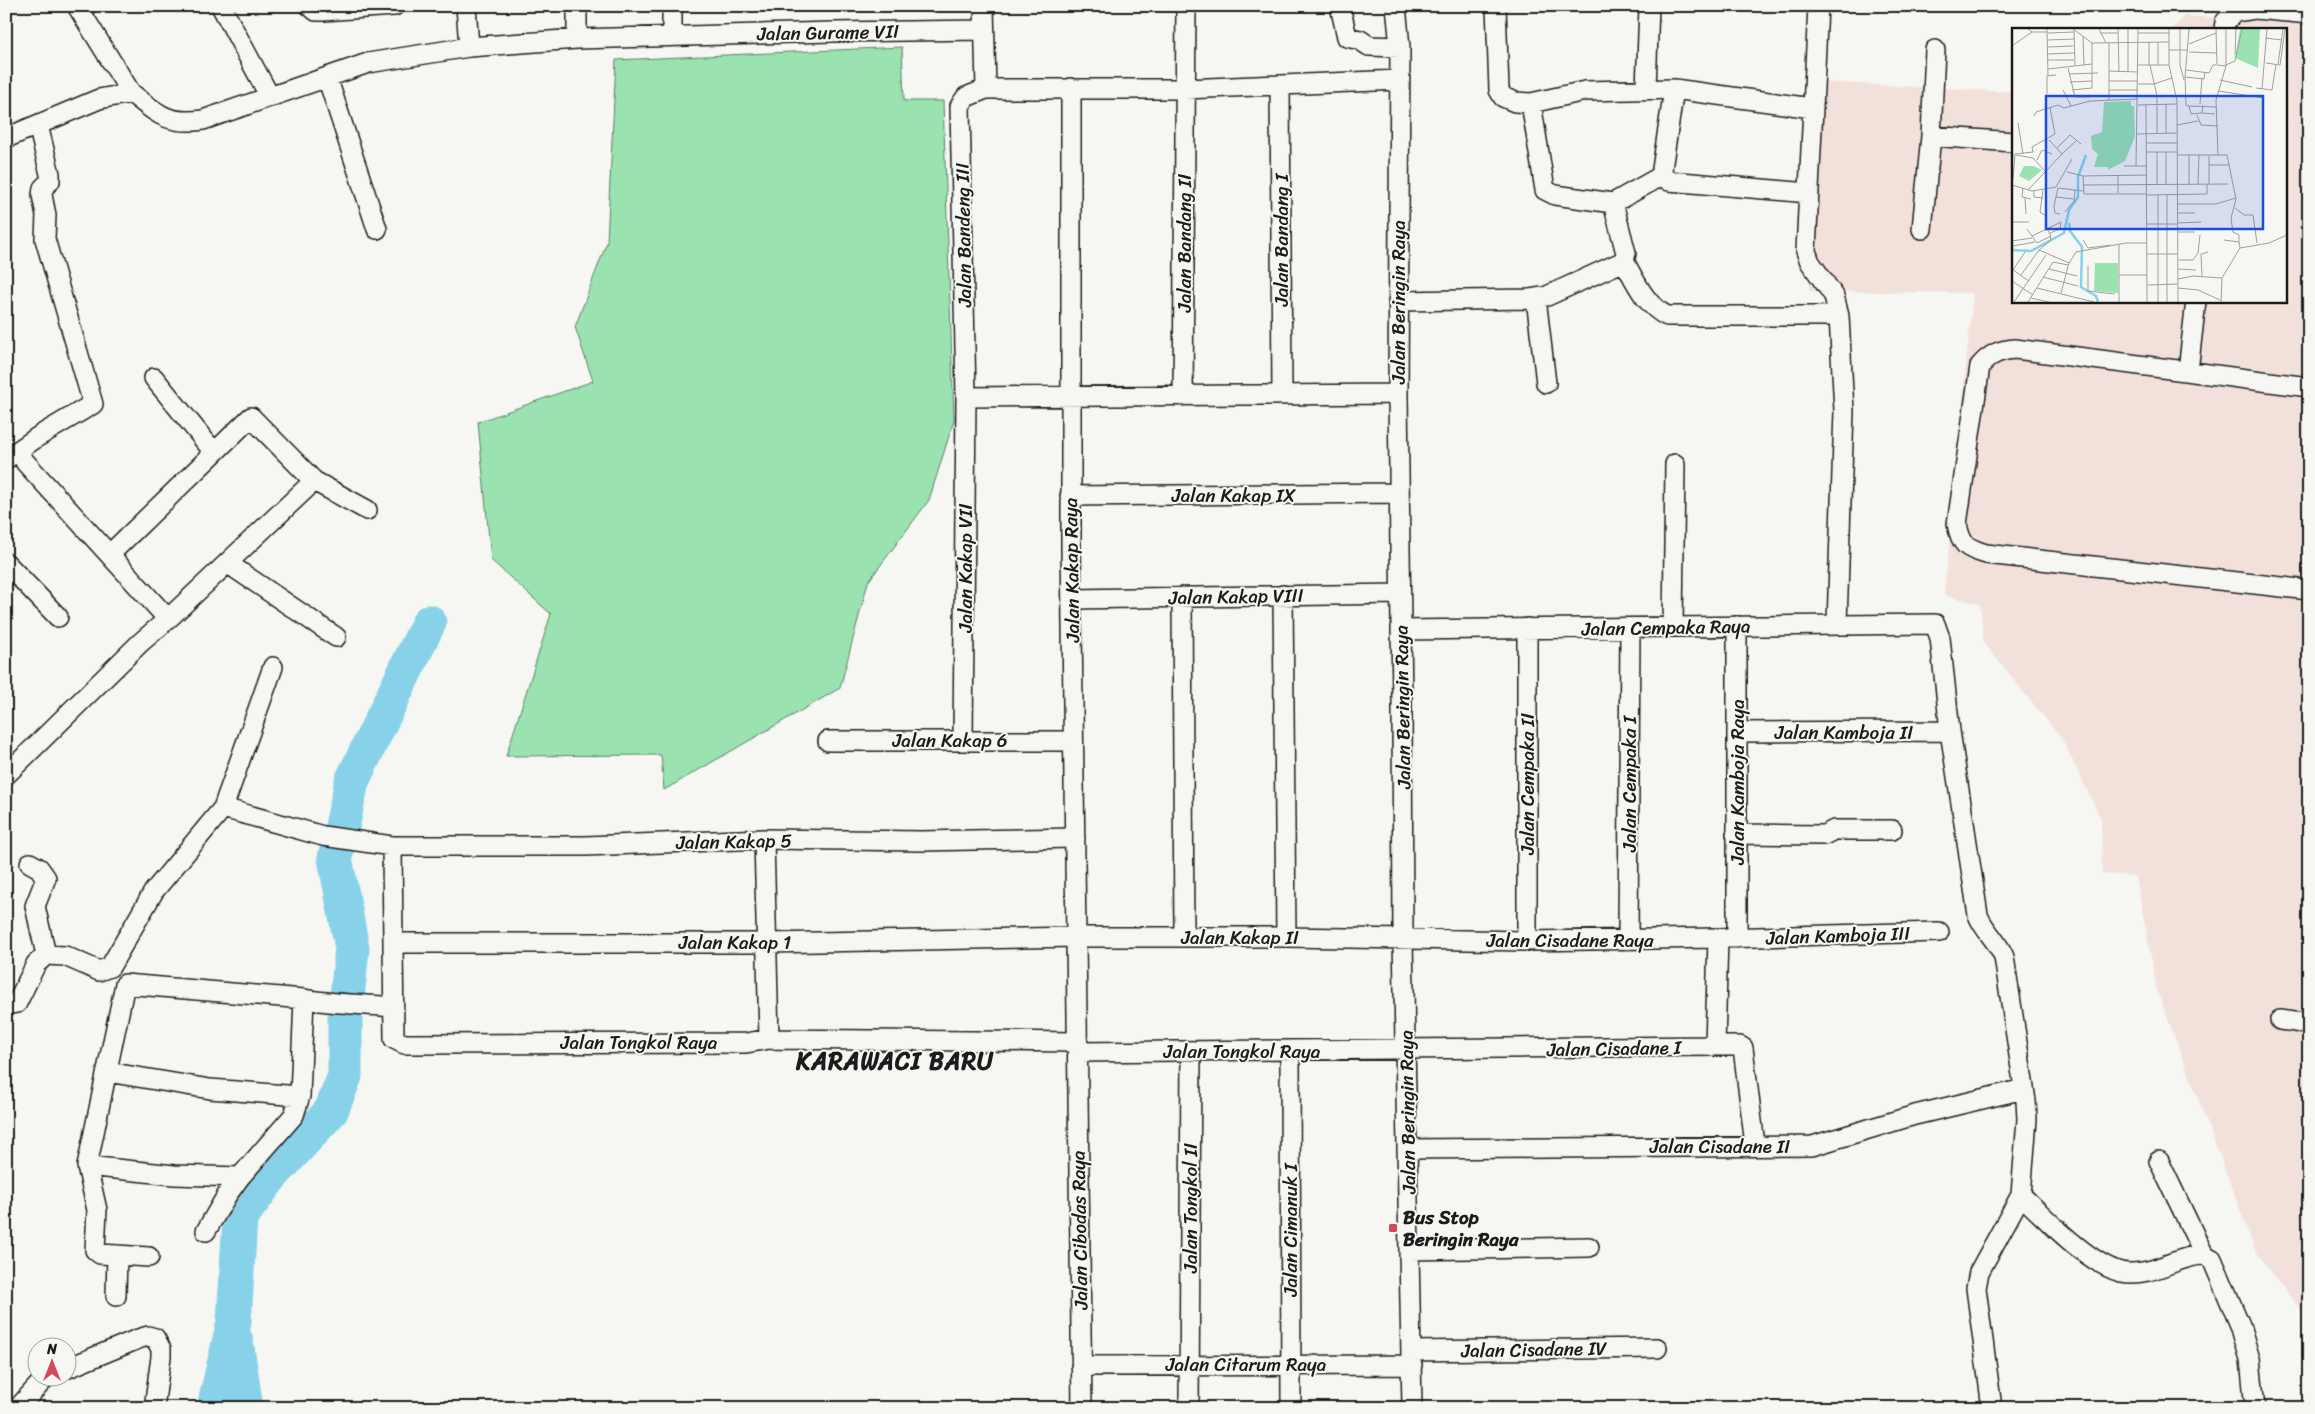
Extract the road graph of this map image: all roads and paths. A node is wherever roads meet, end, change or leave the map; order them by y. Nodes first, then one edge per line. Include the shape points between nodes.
1 (78, 6) edge
2 (221, 6) edge
3 (394, 6) edge
4 (466, 6) edge
5 (577, 6) edge
6 (672, 6) edge
7 (984, 6) edge
8 (1186, 6) edge
9 (1340, 6) edge
10 (1396, 6) edge
11 (1496, 6) edge
12 (1648, 6) edge
13 (1818, 6) edge
14 (313, 8) edge
15 (2309, 14) edge
16 (2224, 28) edge
17 (984, 30) junction
18 (672, 36) junction
19 (577, 39) junction
20 (1399, 41) junction
21 (469, 47) junction
22 (1935, 50) dead end
23 (327, 77) junction
24 (1399, 80) junction
25 (1280, 85) junction
26 (1070, 88) junction
27 (986, 89) junction
28 (1185, 89) junction
29 (1646, 89) junction
30 (1674, 89) junction
31 (132, 93) junction
32 (270, 97) junction
33 (1531, 103) junction
34 (1812, 108) junction
35 (38, 125) junction
36 (1931, 136) junction
37 (6, 138) edge
38 (2012, 142) edge
39 (1663, 175) junction
40 (1808, 193) junction
41 (1613, 203) junction
42 (377, 229) dead end
43 (1922, 229) dead end
44 (1624, 261) junction
45 (1536, 298) junction
46 (1398, 301) junction
47 (2196, 302) edge
48 (1839, 316) junction
49 (2188, 372) junction
50 (154, 378) dead end
51 (1546, 382) dead end
52 (2309, 387) edge
53 (1398, 394) junction
54 (1282, 395) junction
55 (1070, 396) junction
56 (1183, 396) junction
57 (966, 397) junction
58 (214, 451) junction
59 (6, 459) edge
60 (25, 462) dead end
61 (1675, 464) dead end
62 (314, 481) junction
63 (1398, 493) junction
64 (1070, 496) junction
65 (367, 510) dead end
66 (110, 554) junction
67 (6, 563) edge
68 (227, 563) junction
69 (2309, 590) edge
70 (1400, 594) junction
71 (1283, 596) junction
72 (1182, 597) junction
73 (1072, 599) junction
74 (58, 617) dead end
75 (168, 618) junction
76 (1837, 624) junction
77 (1737, 626) junction
78 (1672, 627) junction
79 (1527, 628) junction
80 (1630, 628) junction
81 (1402, 630) junction
82 (336, 637) dead end
83 (273, 667) dead end
84 (1950, 731) junction
85 (1738, 732) junction
86 (964, 740) junction
87 (828, 741) dead end
88 (1072, 741) junction
89 (6, 775) edge
90 (223, 808) junction
91 (1892, 830) dead end
92 (1736, 834) junction
93 (1075, 838) junction
94 (764, 839) junction
95 (392, 846) junction
96 (30, 863) dead end
97 (1939, 932) dead end
98 (1077, 937) junction
99 (1184, 937) junction
100 (1286, 937) junction
101 (1403, 938) junction
102 (1728, 938) junction
103 (1628, 940) junction
104 (1527, 941) junction
105 (393, 943) junction
106 (767, 943) junction
107 (46, 955) junction
108 (304, 999) junction
109 (6, 1006) edge
110 (393, 1007) junction
111 (2280, 1020) dead end
112 (2309, 1024) edge
113 (769, 1039) junction
114 (1716, 1046) junction
115 (1078, 1047) junction
116 (1405, 1050) junction
117 (1290, 1051) junction
118 (1191, 1052) junction
119 (107, 1072) junction
120 (2024, 1089) junction
121 (300, 1096) junction
122 (1754, 1145) junction
123 (1407, 1149) junction
124 (2159, 1161) dead end
125 (87, 1166) junction
126 (240, 1176) junction
127 (2021, 1195) junction
128 (206, 1231) dead end
129 (1589, 1247) dead end
130 (1409, 1250) junction
131 (2204, 1254) junction
132 (117, 1255) junction
133 (149, 1257) dead end
134 (116, 1296) dead end
135 (1657, 1348) dead end
136 (1411, 1358) junction
137 (78, 1364) edge
138 (1189, 1364) junction
139 (1290, 1364) junction
140 (1081, 1366) junction
141 (38, 1386) edge
142 (18, 1408) edge
143 (154, 1408) edge
144 (1082, 1408) edge
145 (1189, 1408) edge
146 (1291, 1408) edge
147 (1412, 1408) edge
148 (1992, 1408) edge
149 (2255, 1408) edge

1 - 31 street, Jalan Gurame VII
2 - 32 street
3 - 14 street
4 - 21 street
5 - 19 street
6 - 18 street
7 - 17 street
8 - 28 street, Jalan Bandang II
9 - 20 street via 1347,37 1369,46
10 - 20 street, Jalan Beringin Raya
11 - 33 street via 1499,90 1503,97 1515,102
12 - 29 street
13 - 34 street
15 - 16 street via 2255,9 2236,12 2225,22
17 - 18 street, Jalan Gurame VII
17 - 27 street
18 - 19 street, Jalan Gurame VII
19 - 21 street, Jalan Gurame VII
20 - 24 street, Jalan Beringin Raya
21 - 23 street, Jalan Gurame VII via 368,63
22 - 36 street
23 - 32 street, Jalan Gurame VII
23 - 42 street
24 - 25 street
24 - 46 street, Jalan Beringin Raya
25 - 28 street
25 - 54 street, Jalan Bandang I
26 - 27 street
26 - 28 street
26 - 55 street, Jalan Kakap Raya
27 - 57 street, Jalan Bandeng III via 966,97 960,106
28 - 56 street, Jalan Bandang II
29 - 30 street
29 - 33 street via 1585,91
30 - 34 street
30 - 39 street
31 - 32 street, Jalan Gurame VII via 163,118 188,122 221,116
31 - 35 street via 99,99
33 - 41 street via 1545,190 1555,195
34 - 40 street
35 - 37 street
35 - 59 street via 50,174 42,195 46,215 45,240 93,404
36 - 38 street
36 - 43 street
39 - 40 street via 1669,181
39 - 41 street
40 - 48 street via 1806,252 1834,296
41 - 44 street via 1626,253
44 - 45 street
44 - 48 street via 1649,304 1667,316
45 - 46 street
45 - 51 street
46 - 53 street, Jalan Beringin Raya
47 - 49 street
48 - 76 street via 1844,411
49 - 52 street
49 - 69 street via 2015,349 1987,358 1980,366 1957,524 1960,540 1971,549 1986,554
50 - 58 street
53 - 54 street
53 - 63 street, Jalan Beringin Raya
54 - 56 street
55 - 56 street
55 - 57 street
55 - 64 street, Jalan Kakap Raya
57 - 86 street, Jalan Kakap VII
58 - 62 street via 250,417
58 - 66 street
60 - 66 street
61 - 78 street
62 - 65 street
62 - 68 street
63 - 64 street, Jalan Kakap IX
63 - 70 street, Jalan Beringin Raya
64 - 73 street, Jalan Kakap Raya
66 - 75 street
67 - 74 street
68 - 75 street
68 - 82 street
70 - 71 street, Jalan Kakap VIII
70 - 81 street, Jalan Beringin Raya
71 - 72 street, Jalan Kakap VIII
71 - 100 street
72 - 73 street, Jalan Kakap VIII
72 - 99 street
73 - 88 street, Jalan Kakap Raya
75 - 89 street
76 - 77 street, Jalan Cempaka Raya
76 - 84 street, Jalan Cempaka Raya via 1931,623 1938,629
77 - 78 street, Jalan Cempaka Raya
77 - 85 street, Jalan Kamboja Raya
78 - 80 street, Jalan Cempaka Raya
79 - 80 street, Jalan Cempaka Raya
79 - 81 street, Jalan Cempaka Raya
79 - 104 street, Jalan Cempaka II
80 - 103 street, Jalan Cempaka I
81 - 101 street, Jalan Beringin Raya
83 - 90 street
84 - 85 street, Jalan Kamboja II
84 - 120 street via 1978,915 2004,957
85 - 92 street, Jalan Kamboja Raya
86 - 87 street, Jalan Kakap 6
86 - 88 street, Jalan Kakap 6
88 - 93 street, Jalan Kakap Raya
90 - 95 street, Jalan Kakap 5 via 323,836
90 - 107 street via 154,891 110,967 99,971 65,956
91 - 92 street via 1834,830 1824,835
92 - 102 street, Jalan Kamboja Raya
93 - 94 street, Jalan Kakap 5 via 922,841
93 - 98 street, Jalan Kakap Raya
94 - 95 street, Jalan Kakap 5 via 585,846
94 - 106 street
95 - 105 street, Jalan Tongkol Raya
96 - 107 street via 39,868 46,878 35,906
97 - 102 street, Jalan Kamboja III
98 - 99 street, Jalan Kakap II
98 - 106 street, Jalan Kakap 1
98 - 115 street, Jalan Kakap Raya
99 - 100 street, Jalan Kakap II
100 - 101 street, Jalan Kakap II
101 - 104 street, Jalan Cisadane Raya
101 - 116 street, Jalan Beringin Raya
102 - 103 street, Jalan Cisadane Raya
102 - 114 street
103 - 104 street, Jalan Cisadane Raya
105 - 106 street, Jalan Kakap 1
105 - 110 street, Jalan Tongkol Raya
106 - 113 street
107 - 109 street via 36,964 17,1002
108 - 110 street
108 - 119 street via 125,984
108 - 121 street
110 - 113 street, Jalan Tongkol Raya via 394,1039 404,1044 746,1043
111 - 112 street
113 - 115 street, Jalan Tongkol Raya
114 - 116 street, Jalan Cisadane I
114 - 122 street, Jalan Cisadane I via 1743,1048
115 - 118 street, Jalan Tongkol Raya
115 - 140 street, Jalan Cibodas Raya
116 - 117 street, Jalan Tongkol Raya
116 - 123 street, Jalan Beringin Raya
117 - 118 street, Jalan Tongkol Raya
117 - 139 street, Jalan Cimanuk I
118 - 138 street, Jalan Tongkol II
119 - 121 street via 210,1089
119 - 125 street
120 - 122 street, Jalan Cisadane II via 1915,1115 1821,1144
120 - 127 street via 2026,1119
121 - 126 street via 294,1115
122 - 123 street, Jalan Cisadane II
123 - 130 street, Jalan Beringin Raya
124 - 131 street
125 - 126 street via 174,1175
125 - 132 street via 97,1210 95,1250 100,1254
126 - 128 street
127 - 131 street via 2095,1259 2120,1272 2149,1271
127 - 148 street via 1979,1272 1976,1288
129 - 130 street
130 - 136 street, Jalan Beringin Raya
131 - 149 street via 2216,1264 2240,1325 2250,1359
132 - 133 street
132 - 134 street
135 - 136 street, Jalan Cisadane IV
136 - 139 street, Jalan Citarum Raya
136 - 147 street, Jalan Beringin Raya
137 - 143 street via 138,1339 155,1338 161,1348 161,1357
138 - 139 street, Jalan Citarum Raya
138 - 140 street, Jalan Citarum Raya
138 - 145 street, Jalan Tongkol II
139 - 146 street, Jalan Cimanuk I
140 - 144 street, Jalan Cibodas Raya
141 - 142 street

